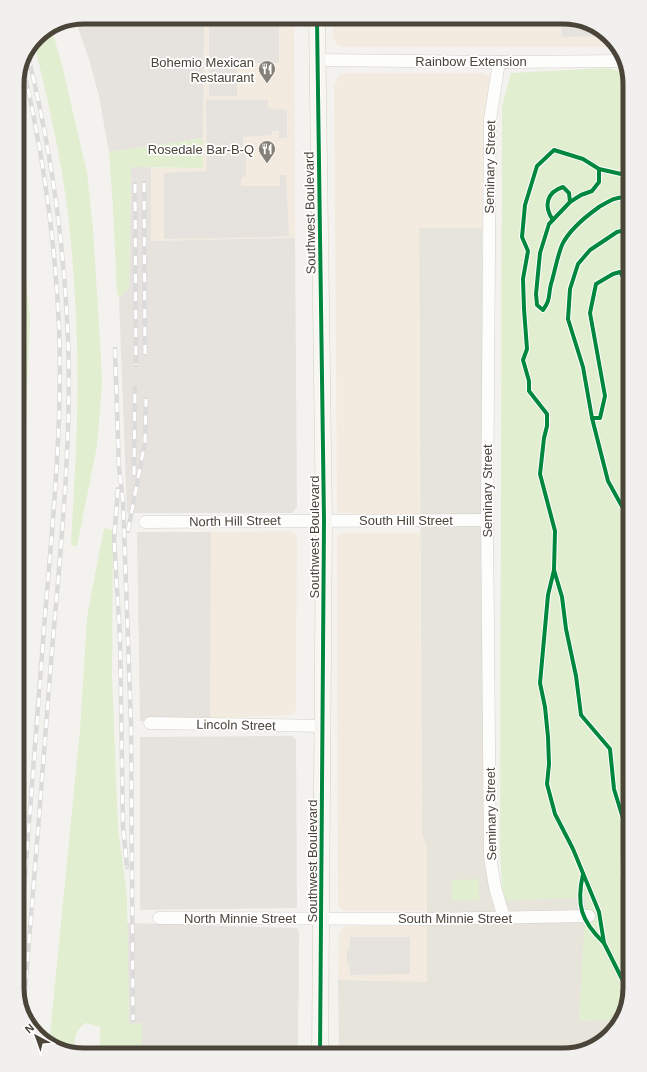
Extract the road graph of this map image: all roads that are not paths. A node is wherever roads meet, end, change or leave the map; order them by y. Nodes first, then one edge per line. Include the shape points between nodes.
1 (317, 24) edge
2 (317, 60) junction
3 (618, 60) edge
4 (499, 62) junction
5 (324, 520) junction
6 (487, 520) junction
7 (145, 522) dead end
8 (150, 723) dead end
9 (323, 726) junction
10 (589, 916) dead end
11 (159, 918) dead end
12 (321, 918) junction
13 (504, 918) junction
14 (320, 1048) edge

1 - 2 main road, Southwest Boulevard
2 - 4 street, Rainbow Extension
2 - 5 main road, Southwest Boulevard
3 - 4 street, Rainbow Extension
4 - 6 street, Seminary Street via 490,120
5 - 6 street, South Hill Street
5 - 7 street, North Hill Street
5 - 9 main road, Southwest Boulevard
6 - 13 street, Seminary Street via 490,856
8 - 9 street, Lincoln Street
9 - 12 main road, Southwest Boulevard
10 - 13 street, South Minnie Street
11 - 12 street, North Minnie Street
12 - 13 street, South Minnie Street
12 - 14 main road, Southwest Boulevard

